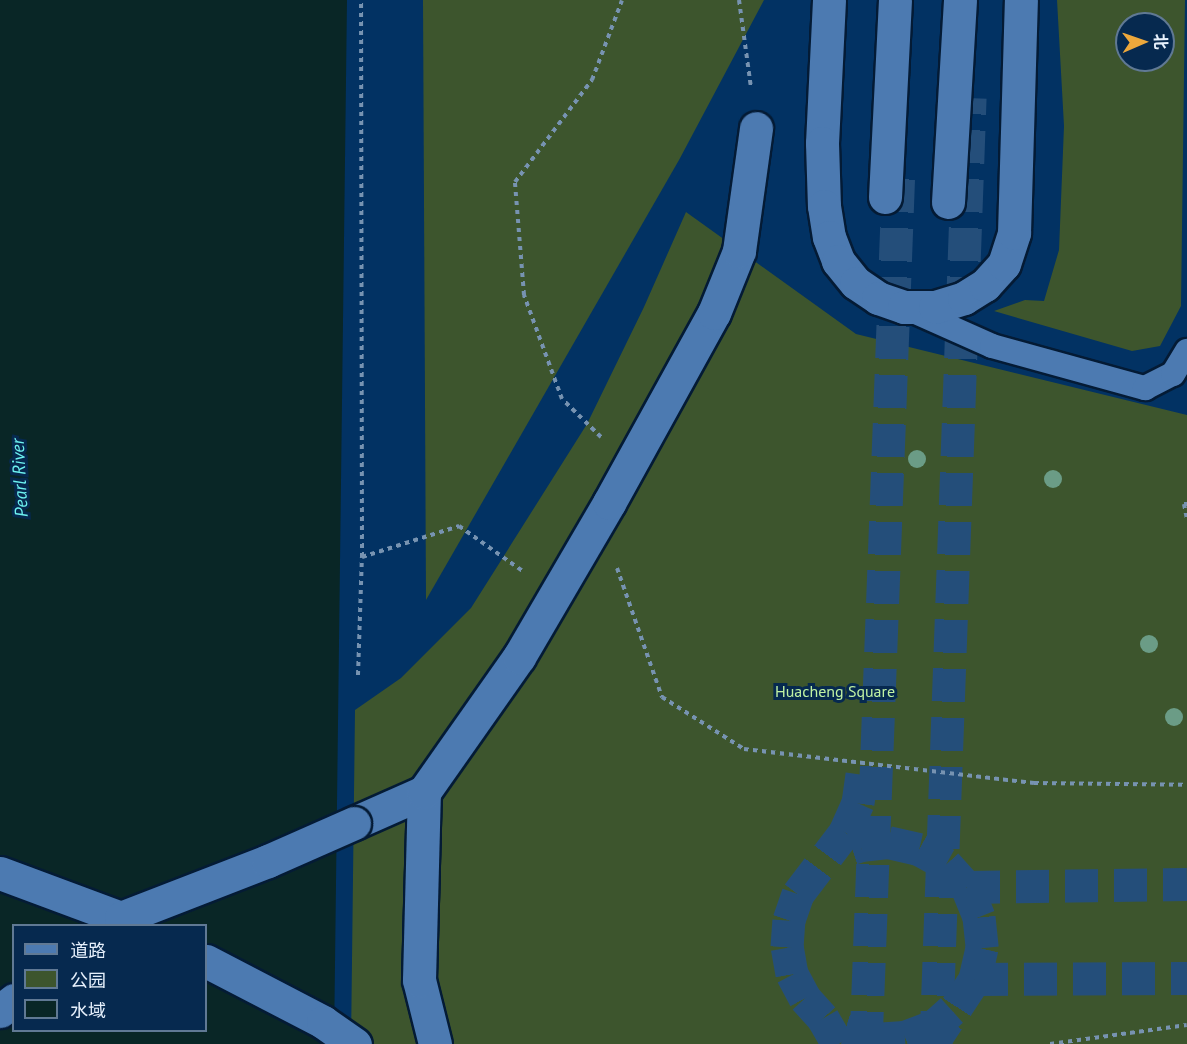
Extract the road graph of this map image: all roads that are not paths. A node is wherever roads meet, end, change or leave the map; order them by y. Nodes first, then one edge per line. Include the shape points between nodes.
1 (829, 0) edge
2 (895, 0) edge
3 (960, 0) edge
4 (1021, 0) edge
5 (756, 128) road end
6 (885, 197) tunnel mouth
7 (948, 202) dead end
8 (904, 307) junction
9 (1187, 351) edge
10 (424, 792) junction
11 (0, 873) edge
12 (123, 923) edge
13 (207, 962) edge
14 (12, 1002) edge
15 (0, 1011) edge
16 (354, 1043) edge
17 (435, 1044) edge

1 - 8 street via 822,143 829,237 838,261 856,283 878,298
2 - 6 street
3 - 7 street
4 - 8 street via 1014,233 1004,264 985,285 964,298 935,307
5 - 10 street via 739,251 714,313 519,657
8 - 9 lane via 992,346 1146,388 1173,374
10 - 12 street, bridge
10 - 17 street via 419,981
11 - 12 street, bridge
13 - 16 street via 323,1022
14 - 15 street

